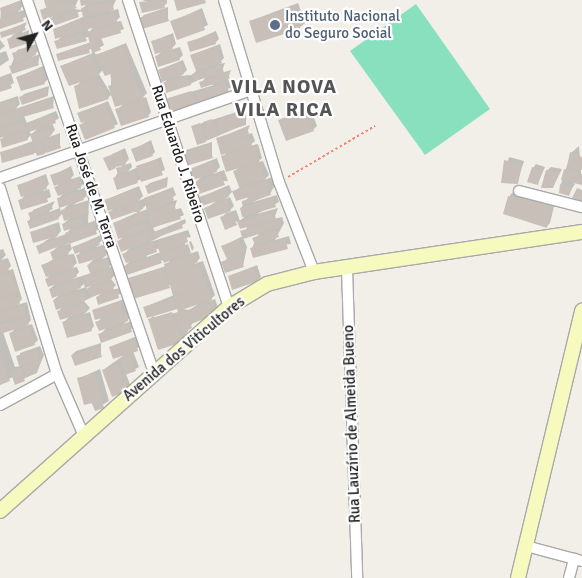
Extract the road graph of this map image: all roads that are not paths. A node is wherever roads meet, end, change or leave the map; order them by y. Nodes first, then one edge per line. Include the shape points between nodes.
1 (27, 0) edge
2 (128, 0) edge
3 (224, 0) edge
4 (252, 90) junction
5 (167, 120) junction
6 (78, 151) junction
7 (0, 178) edge
8 (0, 188) edge
9 (519, 191) dead end
10 (582, 207) edge
11 (582, 232) edge
12 (347, 270) junction
13 (314, 272) junction
14 (229, 307) junction
15 (582, 311) edge
16 (154, 373) junction
17 (57, 374) junction
18 (0, 405) edge
19 (84, 436) junction
20 (0, 511) edge
21 (526, 546) junction
22 (578, 560) edge
23 (357, 578) edge
24 (518, 578) edge
25 (570, 578) edge

1 - 6 street, Rua José de M. Terra
2 - 5 street, Rua Eduardo J. Ribeiro
3 - 4 street
4 - 5 street
4 - 13 street via 279,182
5 - 6 street
5 - 14 street, Rua Eduardo J. Ribeiro
6 - 7 street
6 - 16 street, Rua José de M. Terra
8 - 17 street
9 - 10 street
11 - 12 main road, Avenida dos Viticultores
12 - 13 main road, Avenida dos Viticultores
12 - 23 street, Rua Lauzírio de Almeida Bueno
13 - 14 main road, Avenida dos Viticultores via 267,284
14 - 16 main road, Avenida dos Viticultores
15 - 21 main road
16 - 19 main road, Avenida dos Viticultores
17 - 18 street
17 - 19 street
19 - 20 main road, Avenida dos Viticultores
21 - 22 street
21 - 24 main road
22 - 25 street

